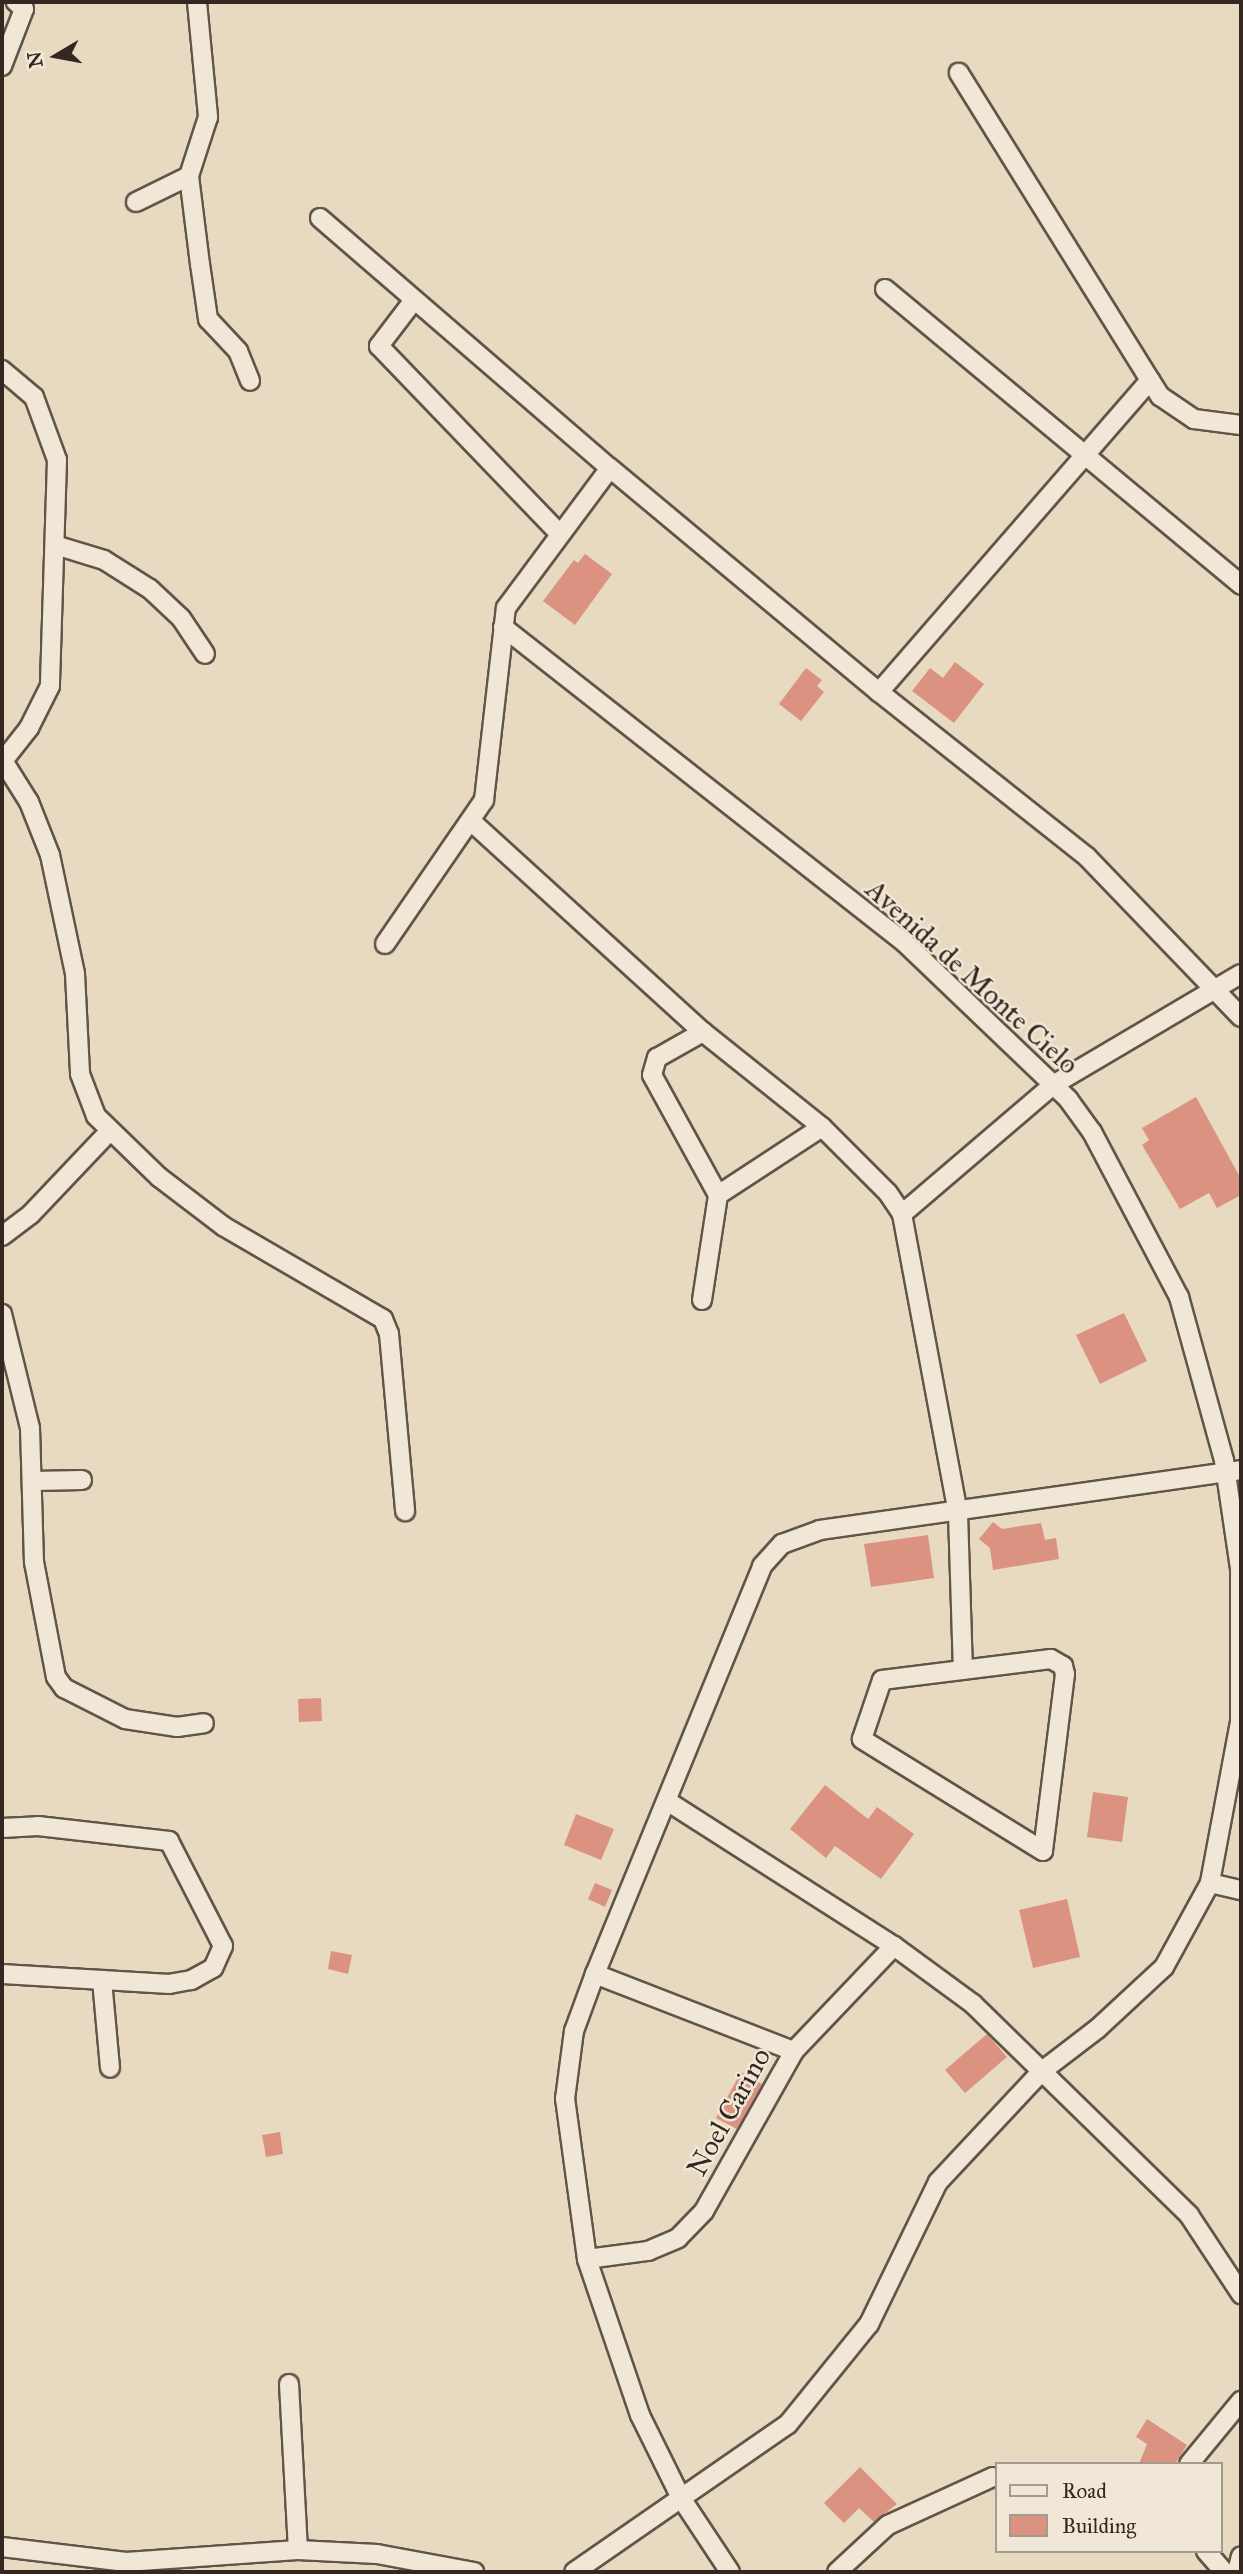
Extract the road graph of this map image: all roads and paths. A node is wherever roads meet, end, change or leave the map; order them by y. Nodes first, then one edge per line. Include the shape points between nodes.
1 (16, 2) edge
2 (197, 2) edge
3 (2, 66) edge
4 (959, 73) dead end
5 (189, 176) junction
6 (136, 202) dead end
7 (320, 218) dead end
8 (885, 289) dead end
9 (414, 300) junction
10 (2, 370) edge
11 (1150, 380) junction
12 (250, 381) dead end
13 (1241, 425) edge
14 (1085, 455) junction
15 (610, 468) junction
16 (558, 532) junction
17 (55, 545) junction
18 (1241, 585) edge
19 (503, 627) junction
20 (205, 654) dead end
21 (879, 692) junction
22 (2, 760) edge
23 (472, 822) junction
24 (386, 944) dead end
25 (1241, 974) edge
26 (1214, 988) junction
27 (1241, 1017) edge
28 (703, 1032) junction
29 (1054, 1085) junction
30 (822, 1128) junction
31 (108, 1133) junction
32 (718, 1195) junction
33 (902, 1214) junction
34 (2, 1236) edge
35 (702, 1300) dead end
36 (2, 1314) edge
37 (1233, 1471) edge
38 (82, 1480) dead end
39 (34, 1481) junction
40 (405, 1511) dead end
41 (958, 1513) junction
42 (963, 1668) junction
43 (204, 1723) dead end
44 (667, 1801) junction
45 (2, 1828) edge
46 (1210, 1883) junction
47 (1241, 1891) edge
48 (894, 1946) junction
49 (2, 1974) edge
50 (595, 1974) junction
51 (103, 1980) junction
52 (794, 2051) junction
53 (110, 2068) dead end
54 (1041, 2072) junction
55 (587, 2259) junction
56 (1241, 2294) edge
57 (289, 2384) dead end
58 (1241, 2401) edge
59 (1191, 2462) edge
60 (993, 2477) dead end
61 (681, 2498) junction
62 (2, 2547) edge
63 (298, 2550) junction
64 (1208, 2553) edge
65 (1241, 2556) edge
66 (474, 2572) edge
67 (574, 2572) edge
68 (730, 2572) edge
69 (837, 2572) edge
70 (1224, 2572) edge
71 (1237, 2572) edge

1 - 3 street via 23,9
2 - 5 street via 208,117
4 - 11 street
5 - 6 street
5 - 12 street via 208,319 238,351
7 - 9 street
8 - 14 street
9 - 15 street
9 - 16 street via 379,346
10 - 17 street via 34,397 57,460
11 - 13 street via 1160,396 1194,419
11 - 14 street
14 - 18 street
14 - 21 street
15 - 16 street
15 - 21 street
16 - 19 street via 506,608
17 - 20 street via 104,560 150,589 181,618
17 - 22 street via 50,686 29,728
19 - 23 street via 484,800
19 - 29 street, Avenida de Monte Cielo via 905,943
21 - 26 street via 1087,857
22 - 31 street via 29,802 50,855 75,974 80,1074 96,1116
23 - 24 street
23 - 28 street
25 - 26 street
26 - 27 street
26 - 29 street
28 - 30 street
28 - 32 street via 657,1058 652,1075
29 - 33 street
29 - 37 street, Avenida de Monte Cielo via 1092,1132 1179,1297
30 - 32 street
30 - 33 street via 888,1193
31 - 34 street via 31,1214
31 - 40 street via 223,1226 383,1319 389,1334
32 - 35 street
33 - 41 street
36 - 39 street via 25,1397
37 - 41 street
37 - 46 street, Avenida de Monte Cielo via 1240,1569 1240,1722
38 - 39 street
39 - 43 street via 34,1562 56,1677 64,1688 125,1719 177,1727
41 - 42 street
41 - 44 street via 820,1530 782,1544 762,1566
42 - 42 street via 882,1680 862,1739 1043,1852 1063,1666 1051,1659
44 - 48 street
44 - 50 street
45 - 51 street via 38,1826 169,1841 223,1946 213,1968 191,1980 169,1984
46 - 47 street
46 - 54 street, Avenida de Monte Cielo via 1164,1967 1097,2029
48 - 52 street, Noel Carino
48 - 54 street via 973,2004
49 - 51 street
50 - 52 street
50 - 55 street via 574,2031 565,2098
51 - 53 street
52 - 55 street, Noel Carino via 704,2211 678,2238 648,2251
54 - 56 street via 1189,2215
54 - 61 street, Avenida de Monte Cielo via 938,2182 869,2323 788,2424
55 - 61 street via 640,2415
57 - 63 street
58 - 59 street
60 - 69 street via 888,2525
61 - 67 street, Avenida de Monte Cielo
61 - 68 street
62 - 63 street via 126,2562
63 - 66 street via 377,2554
64 - 70 street
65 - 71 street

